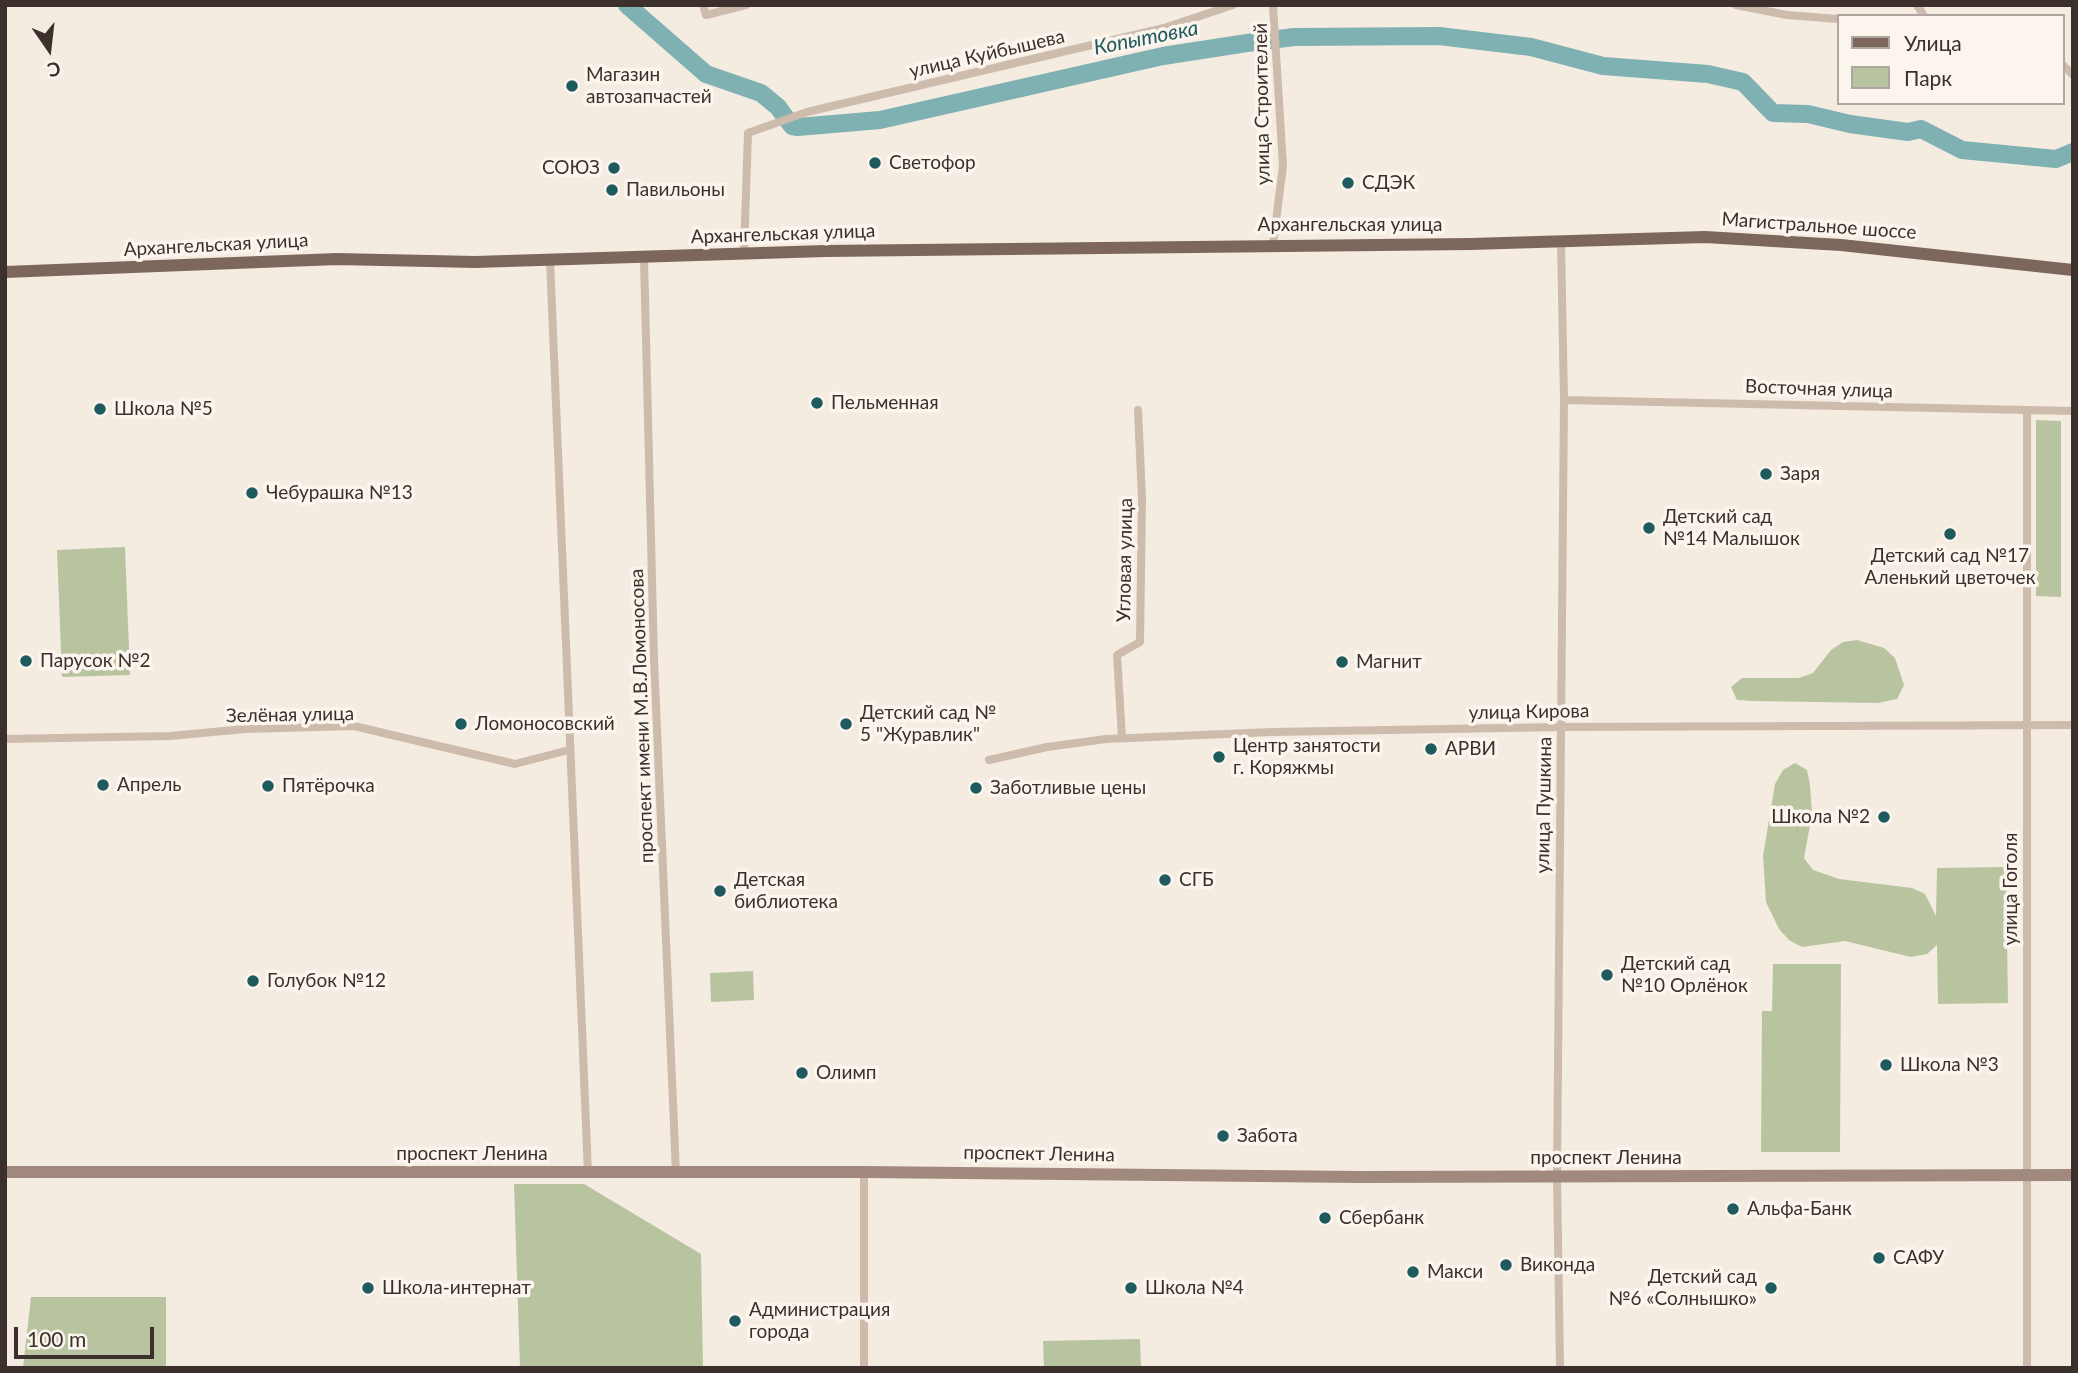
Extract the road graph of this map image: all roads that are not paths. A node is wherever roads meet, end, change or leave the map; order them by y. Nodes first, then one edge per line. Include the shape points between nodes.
1 (702, 5) edge
2 (746, 5) edge
3 (1233, 5) edge
4 (1273, 5) edge
5 (1736, 5) edge
6 (1836, 19) edge
7 (1562, 242) junction
8 (1273, 244) junction
9 (744, 253) junction
10 (644, 258) junction
11 (550, 260) junction
12 (2073, 270) edge
13 (5, 272) edge
14 (1564, 400) junction
15 (1138, 410) dead end
16 (2027, 411) junction
17 (2073, 411) edge
18 (2028, 725) junction
19 (2073, 725) edge
20 (1561, 727) junction
21 (1122, 738) junction
22 (5, 739) edge
23 (569, 750) junction
24 (989, 760) dead end
25 (5, 1172) edge
26 (864, 1172) junction
27 (588, 1173) junction
28 (676, 1173) junction
29 (2073, 1175) edge
30 (1558, 1176) junction
31 (2025, 1176) junction
32 (864, 1368) edge
33 (1560, 1368) edge
34 (2027, 1368) edge

1 - 2 street via 705,15
3 - 9 street, улица Куйбышева via 1164,27 807,111 748,133
4 - 8 street, улица Строителей via 1283,166
5 - 6 street
7 - 8 main road, Архангельская улица
7 - 12 main road, Магистральное шоссе via 1755,239
7 - 14 street, улица Пушкина
8 - 9 main road, Архангельская улица
9 - 10 main road, Архангельская улица
10 - 11 main road, Архангельская улица
10 - 28 street, проспект имени М.В.Ломоносова via 654,659
11 - 13 main road, Архангельская улица via 337,259
11 - 23 street
14 - 16 street, Восточная улица
14 - 20 street, улица Пушкина
15 - 21 street, Угловая улица via 1140,642 1117,655
16 - 17 street, Восточная улица
16 - 18 street, улица Гоголя
18 - 19 street, улица Кирова
18 - 20 street, улица Кирова
18 - 31 street, улица Гоголя
20 - 21 street, улица Кирова
20 - 30 street, улица Пушкина
21 - 24 street, улица Кирова via 1046,747
22 - 23 street, Зелёная улица via 354,726 515,764
23 - 27 street
25 - 27 street, проспект Ленина
26 - 28 street, проспект Ленина
26 - 30 street, проспект Ленина
26 - 32 street
27 - 28 street, проспект Ленина
29 - 31 street, проспект Ленина
30 - 31 street, проспект Ленина
30 - 33 street, улица Пушкина
31 - 34 street, улица Гоголя

